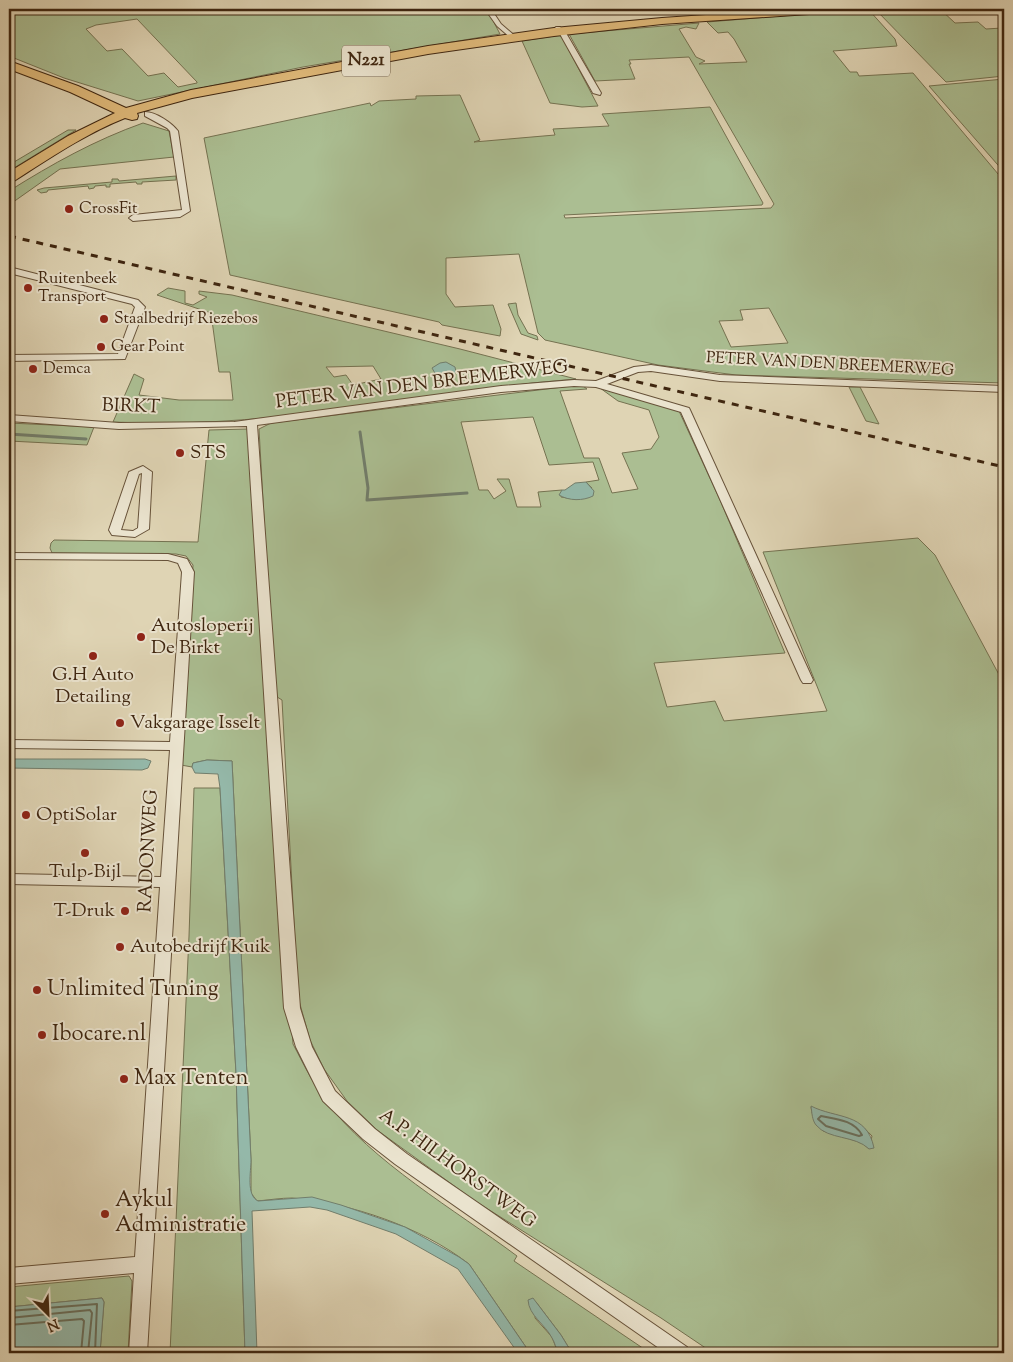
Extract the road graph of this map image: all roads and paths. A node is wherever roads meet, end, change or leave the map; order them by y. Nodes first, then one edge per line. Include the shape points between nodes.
1 (488, 9) edge
2 (838, 9) edge
3 (559, 29) junction
4 (513, 37) junction
5 (9, 65) edge
6 (597, 93) dead end
7 (139, 115) junction
8 (9, 178) edge
9 (9, 185) edge
10 (134, 218) dead end
11 (9, 270) edge
12 (122, 357) junction
13 (9, 358) edge
14 (123, 370) dead end
15 (597, 384) junction
16 (1004, 390) edge
17 (9, 418) edge
18 (252, 423) junction
19 (124, 504) junction
20 (145, 504) junction
21 (125, 534) junction
22 (9, 556) edge
23 (117, 556) junction
24 (807, 680) dead end
25 (9, 744) edge
26 (176, 746) junction
27 (9, 879) edge
28 (167, 882) junction
29 (143, 1264) junction
30 (9, 1276) edge
31 (138, 1353) edge
32 (681, 1353) edge

1 - 4 street
2 - 3 main road, N221
3 - 4 main road, N221
3 - 6 street
4 - 7 main road, N221 via 191,94
5 - 7 main road
7 - 8 main road via 72,139
7 - 9 main road via 82,141
7 - 10 street via 168,129 173,135 186,211
11 - 12 street via 135,302 140,307
12 - 13 street
12 - 14 street
15 - 16 street, PETER VAN DEN BREEMERWEG via 637,369 651,368 720,378
15 - 18 street, PETER VAN DEN BREEMERWEG via 501,389
15 - 24 street, PETER VAN DEN BREEMERWEG via 685,410
17 - 18 street, BIRKT via 120,426
18 - 32 street, A.P. HILHORSTWEG via 292,1008 304,1047 329,1096 369,1134
19 - 20 street
19 - 20 street via 134,472 143,469 147,472
19 - 21 street via 115,530
20 - 21 street via 143,529 135,534
21 - 23 street
22 - 23 street
23 - 26 street, RADONWEG via 168,557 183,561 188,572
25 - 26 street
26 - 28 street, RADONWEG
27 - 28 street
28 - 29 street, RADONWEG
29 - 30 street
29 - 31 street, RADONWEG

